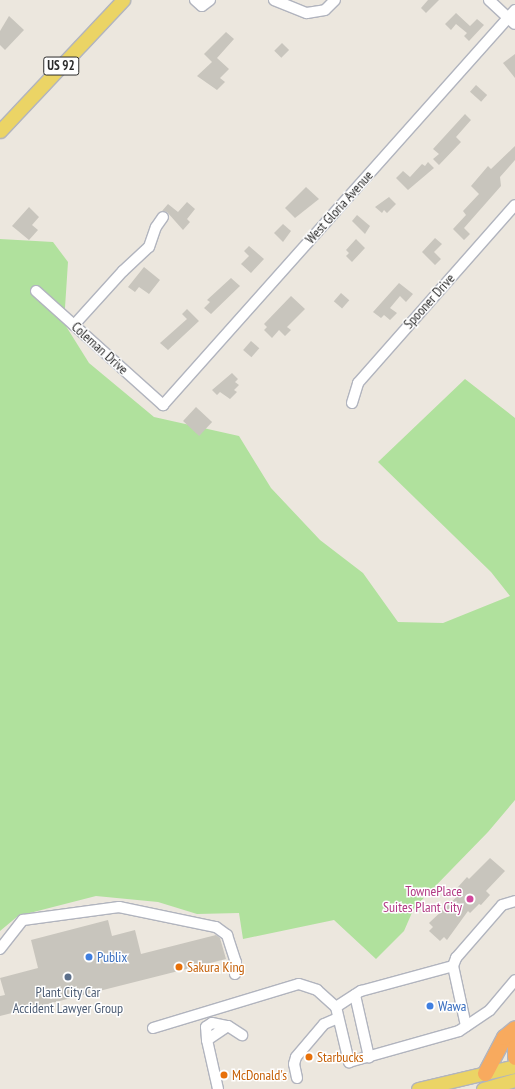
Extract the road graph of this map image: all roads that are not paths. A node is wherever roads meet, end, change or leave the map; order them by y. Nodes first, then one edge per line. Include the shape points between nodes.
1 (123, 0) edge
2 (195, 0) edge
3 (210, 0) edge
4 (274, 0) edge
5 (335, 0) edge
6 (489, 0) edge
7 (513, 17) edge
8 (0, 131) edge
9 (515, 205) edge
10 (163, 217) dead end
11 (36, 291) dead end
12 (74, 325) junction
13 (352, 403) dead end
14 (163, 405) joint
15 (515, 902) edge
16 (0, 949) edge
17 (453, 966) junction
18 (235, 974) dead end
19 (515, 980) edge
20 (355, 995) junction
21 (336, 1007) junction
22 (338, 1018) junction
23 (466, 1026) junction
24 (152, 1028) dead end
25 (515, 1028) edge
26 (242, 1035) dead end
27 (515, 1039) edge
28 (369, 1057) junction
29 (515, 1057) edge
30 (515, 1066) edge
31 (485, 1073) junction
32 (297, 1078) dead end
33 (515, 1080) edge
34 (454, 1085) edge
35 (218, 1089) edge
36 (418, 1089) edge
37 (483, 1089) edge

1 - 8 main road, US 92
2 - 3 street via 202,6
4 - 5 street via 307,13 325,10
6 - 7 street
7 - 14 street, West Gloria Avenue
9 - 13 street, Spooner Drive via 358,383
10 - 12 street via 156,227 149,247 123,271
11 - 12 street, Coleman Drive
12 - 14 street, Coleman Drive
15 - 17 street via 502,905 456,958
16 - 18 street via 23,920 119,907 216,928 227,935 236,962
17 - 20 street
17 - 23 street
19 - 23 street via 498,1002
20 - 21 street
20 - 28 street
21 - 22 street
21 - 24 street via 317,990 299,984
22 - 28 street via 349,1062
22 - 32 street via 324,1024 296,1057 294,1064
23 - 28 street via 459,1031
25 - 31 highway via 504,1037
26 - 35 street via 228,1026 207,1040
27 - 29 highway
30 - 31 main road
31 - 34 main road
33 - 37 main road
34 - 36 main road

